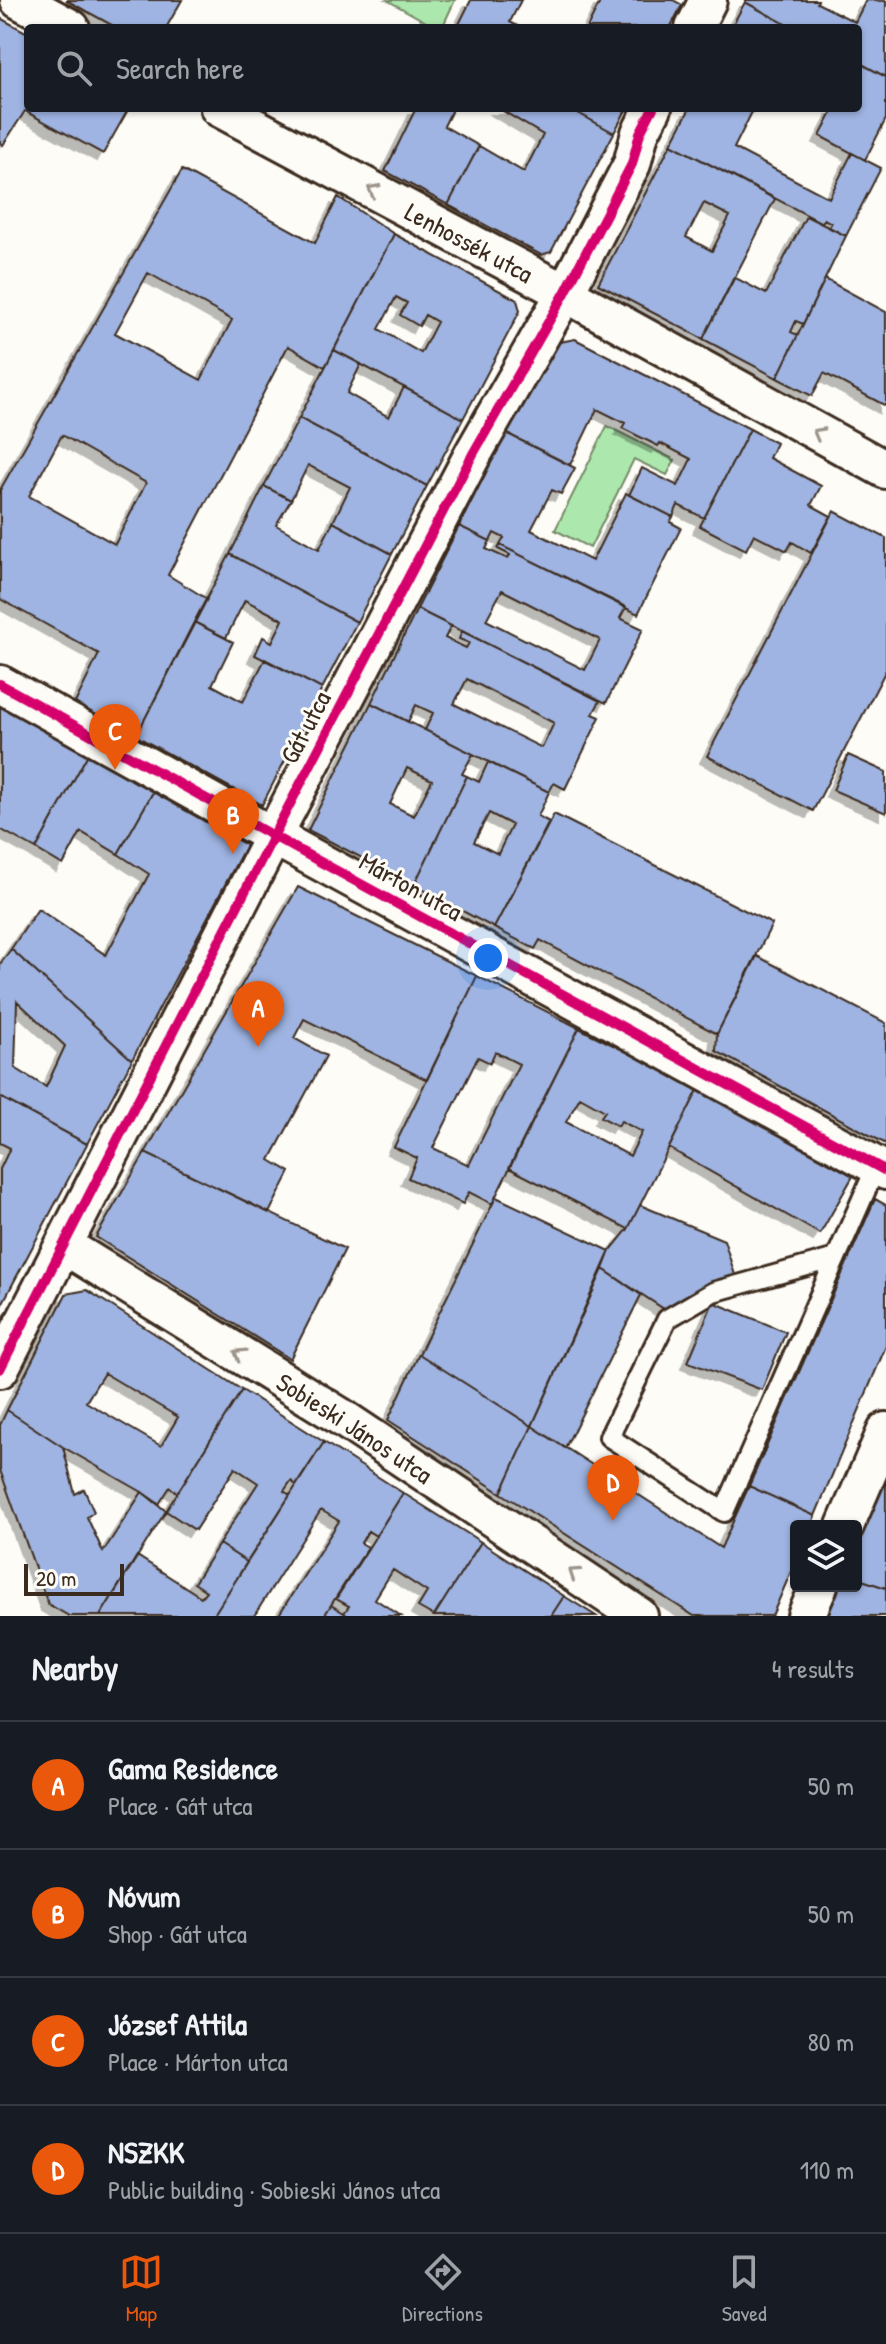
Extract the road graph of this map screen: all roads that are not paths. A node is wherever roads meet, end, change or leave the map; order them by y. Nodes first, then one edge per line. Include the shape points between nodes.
1 (19, 0) edge
2 (708, 0) edge
3 (64, 24) edge
4 (696, 24) edge
5 (226, 112) edge
6 (651, 112) edge
7 (565, 293) junction
8 (886, 470) edge
9 (0, 684) edge
10 (273, 836) junction
11 (882, 1168) edge
12 (65, 1246) junction
13 (836, 1258) junction
14 (0, 1369) edge
15 (886, 1431) edge
16 (848, 1520) edge
17 (816, 1592) edge
18 (639, 1616) edge
19 (806, 1616) edge

1 - 3 street
2 - 4 street
7 -> 5 street, Lenhossék utca
6 - 7 street, Gát utca via 632,164
8 -> 7 street, Lenhossék utca
7 - 10 street, Gát utca via 473,454
9 - 10 street, Márton utca
10 - 11 street, Márton utca
10 - 12 street, Gát utca
11 - 13 lane
12 - 14 street, Gát utca
18 -> 12 street, Sobieski János utca via 338,1415
13 - 13 lane via 724,1512 609,1437 667,1319 713,1292
15 - 16 street
17 - 19 street

